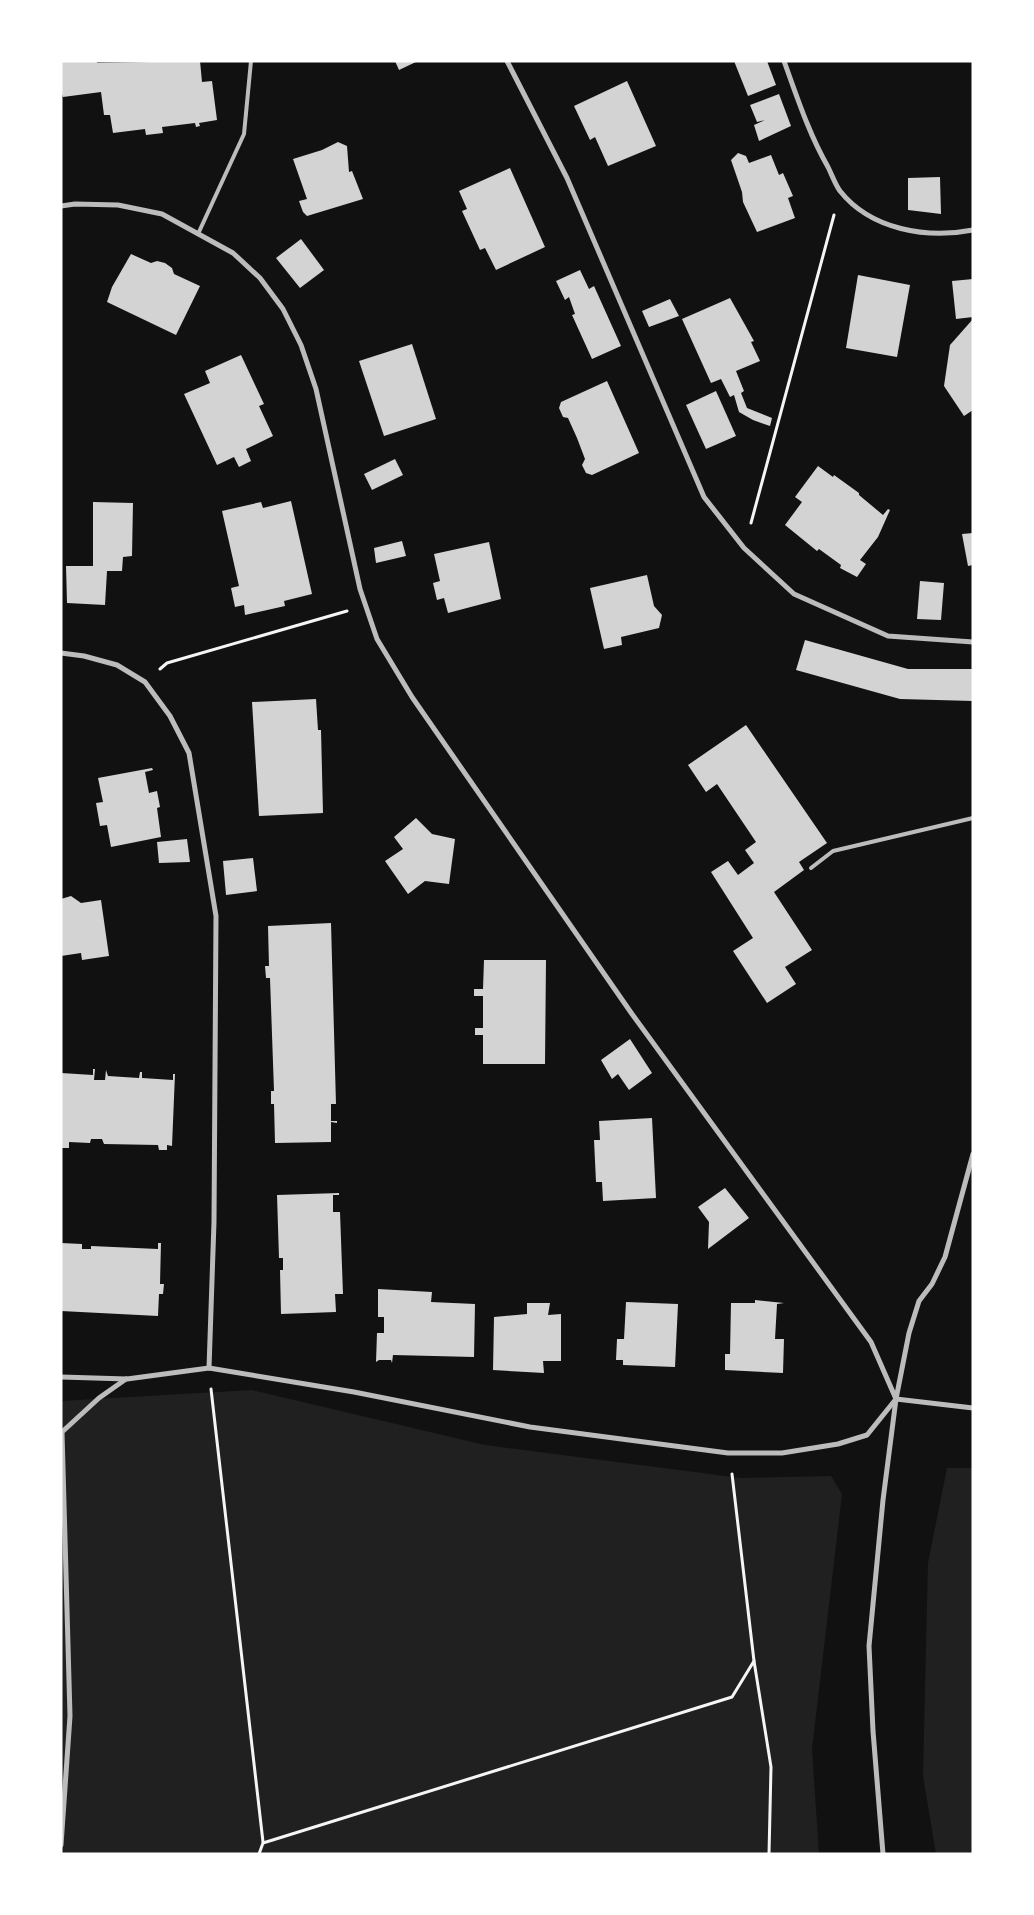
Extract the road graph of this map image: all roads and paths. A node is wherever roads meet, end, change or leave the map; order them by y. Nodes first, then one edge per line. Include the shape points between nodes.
1 (251, 61) edge
2 (507, 61) edge
3 (784, 61) edge
4 (840, 191) junction
5 (61, 206) edge
6 (973, 230) edge
7 (198, 234) junction
8 (744, 548) junction
9 (330, 616) dead end
10 (973, 642) edge
11 (61, 653) edge
12 (145, 682) junction
13 (973, 818) edge
14 (811, 868) dead end
15 (973, 1154) edge
16 (209, 1368) junction
17 (61, 1377) edge
18 (127, 1379) junction
19 (896, 1399) junction
20 (973, 1408) edge
21 (728, 1453) junction
22 (754, 1661) junction
23 (263, 1843) junction
24 (61, 1845) edge
25 (259, 1854) edge
26 (769, 1854) edge
27 (883, 1854) edge

1 - 7 lane via 244,134
2 - 8 street via 568,178 704,498
3 - 4 street via 816,146
4 - 6 street via 863,212 898,229 949,234
4 - 8 path
5 - 7 street via 118,206 162,214
7 - 19 street via 233,253 260,278 283,309 301,345 316,389 363,597 378,639 412,697 632,1014 866,1335
8 - 10 street via 794,594 888,636
9 - 12 path via 167,663
11 - 12 street via 117,664
12 - 16 street via 170,716 189,754 216,916 214,1222
13 - 14 lane via 833,851
15 - 19 street via 945,1257 932,1284 919,1301
16 - 18 street
16 - 21 street via 354,1392 530,1427
16 - 23 path
17 - 18 street
18 - 24 street via 99,1398 62,1432 70,1716
19 - 20 street
19 - 21 street via 867,1435 782,1454
19 - 27 street via 878,1539 869,1646 872,1731
21 - 22 path
22 - 23 path via 732,1697
22 - 26 path via 771,1767
23 - 25 path

